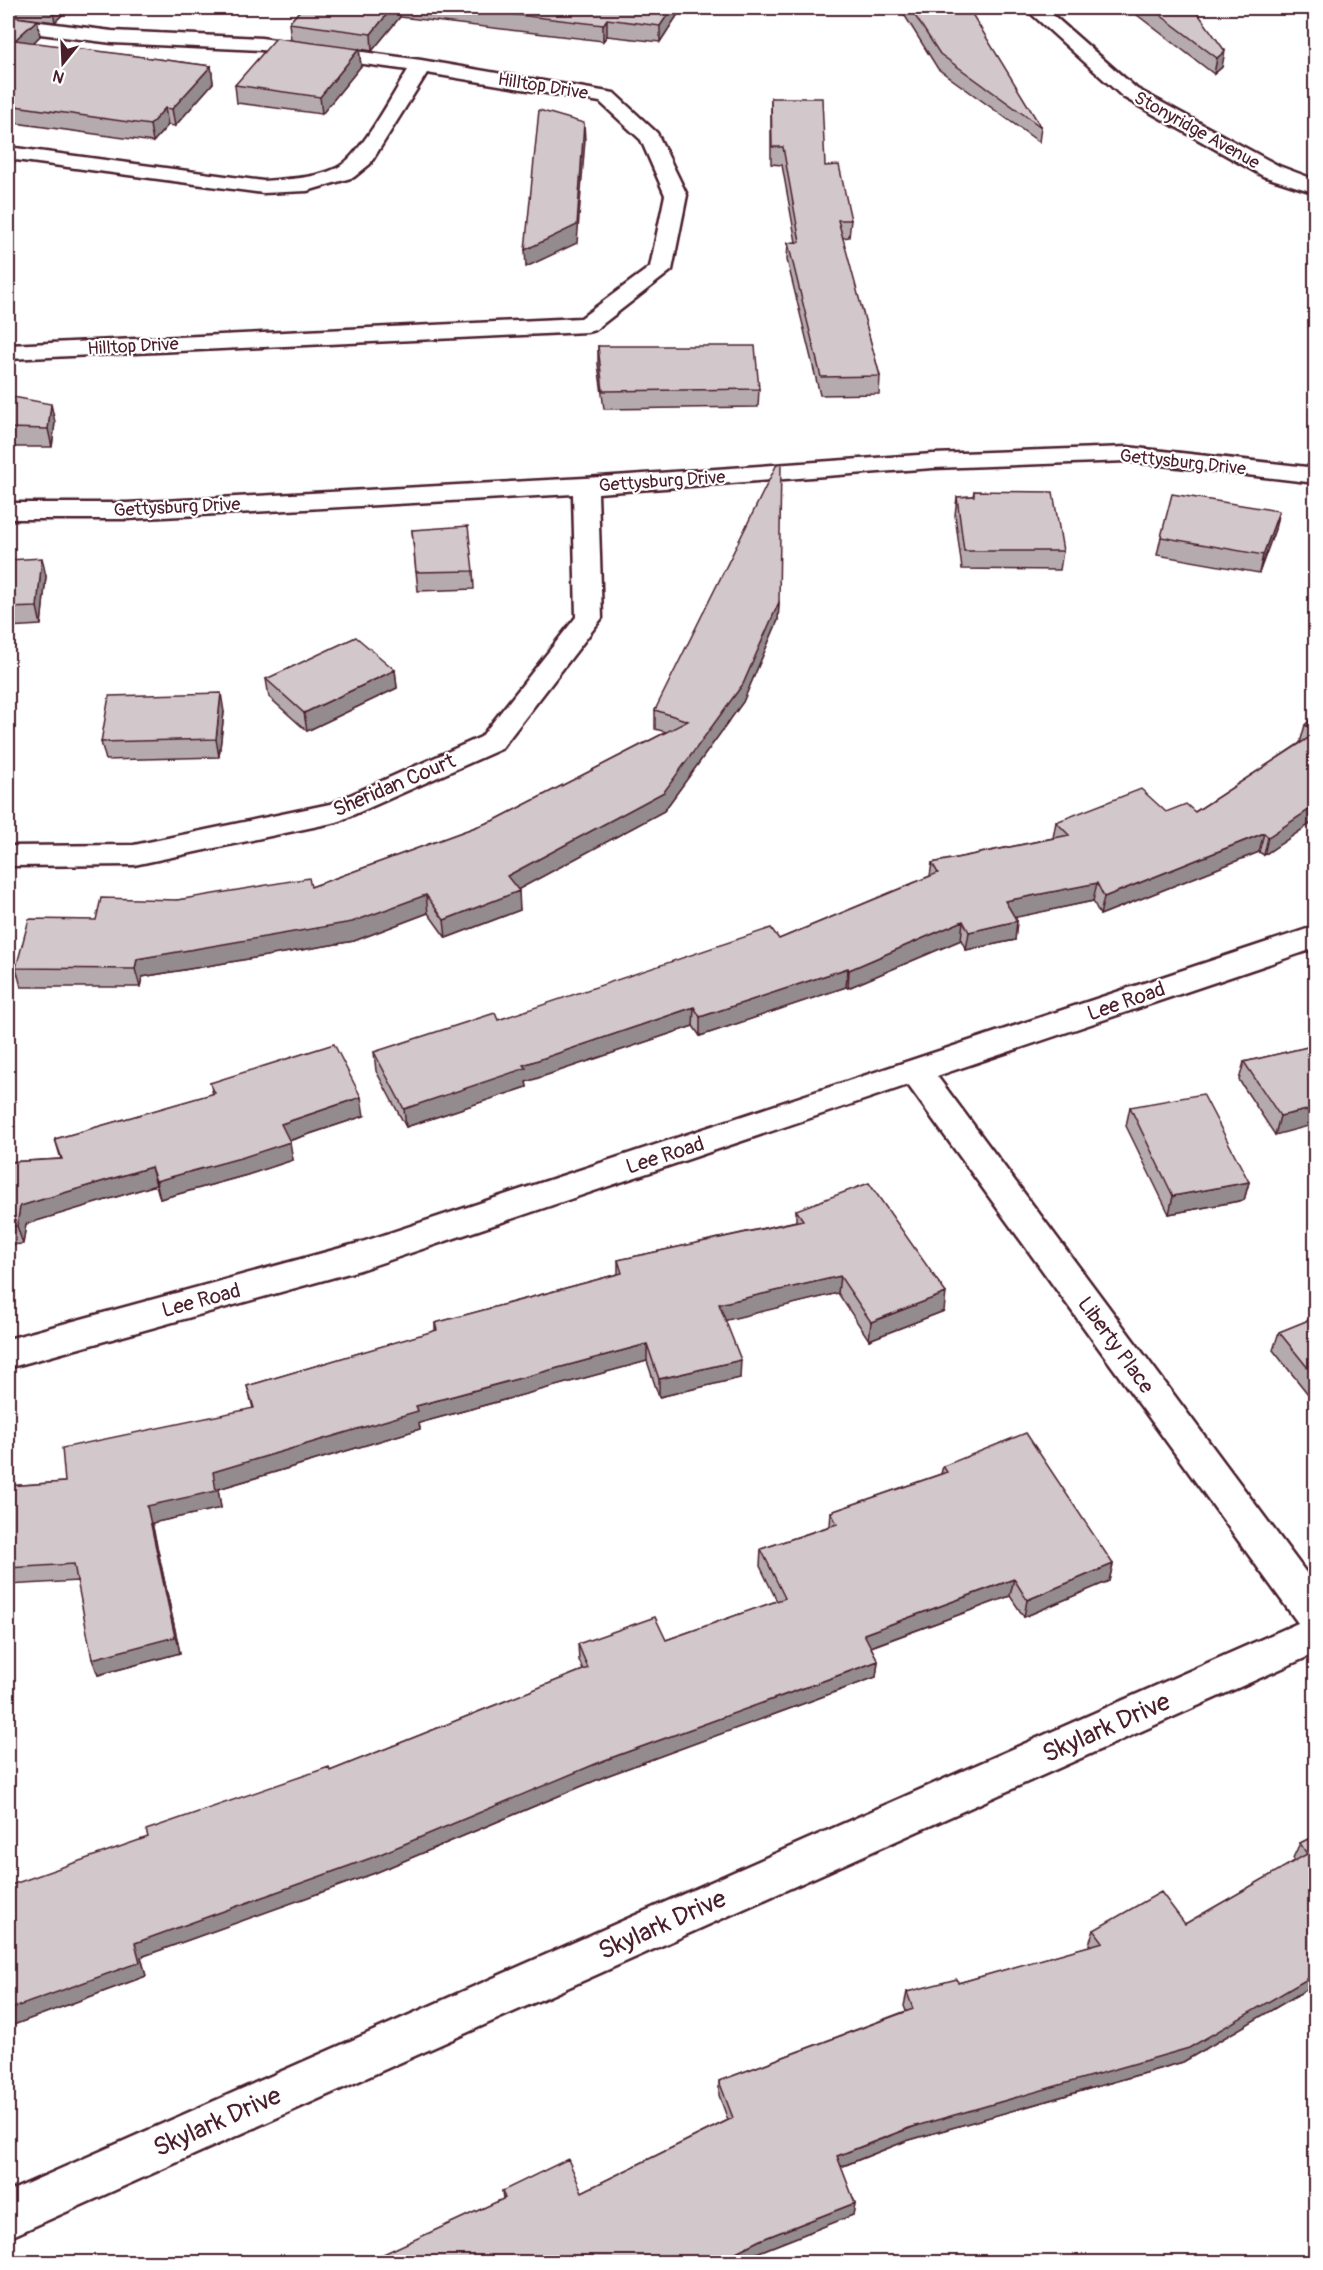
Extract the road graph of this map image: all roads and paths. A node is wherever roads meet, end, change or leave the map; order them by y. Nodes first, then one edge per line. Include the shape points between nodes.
1 (1034, 8) edge
2 (8, 24) edge
3 (421, 66) junction
4 (8, 153) edge
5 (1316, 188) edge
6 (8, 352) edge
7 (1316, 476) edge
8 (585, 486) junction
9 (8, 511) edge
10 (8, 856) edge
11 (1316, 937) edge
12 (916, 1072) junction
13 (8, 1353) edge
14 (1316, 1617) edge
15 (1316, 1634) edge
16 (8, 2215) edge

1 - 5 street, Stonyridge Avenue via 1130,93 1271,171
2 - 3 street, Hilltop Drive via 112,37 261,44
3 - 4 street via 362,159 346,172 307,185 263,188
3 - 6 street, Hilltop Drive via 607,97 650,137 676,195 661,270 587,325
7 - 8 street, Gettysburg Drive via 1127,454 933,461
8 - 9 street, Gettysburg Drive via 128,511
8 - 10 street, Sheridan Court via 589,618 491,743 337,812 134,855
11 - 12 street, Lee Road
12 - 13 street, Lee Road via 360,1256
12 - 14 street, Liberty Place
15 - 16 street, Skylark Drive

